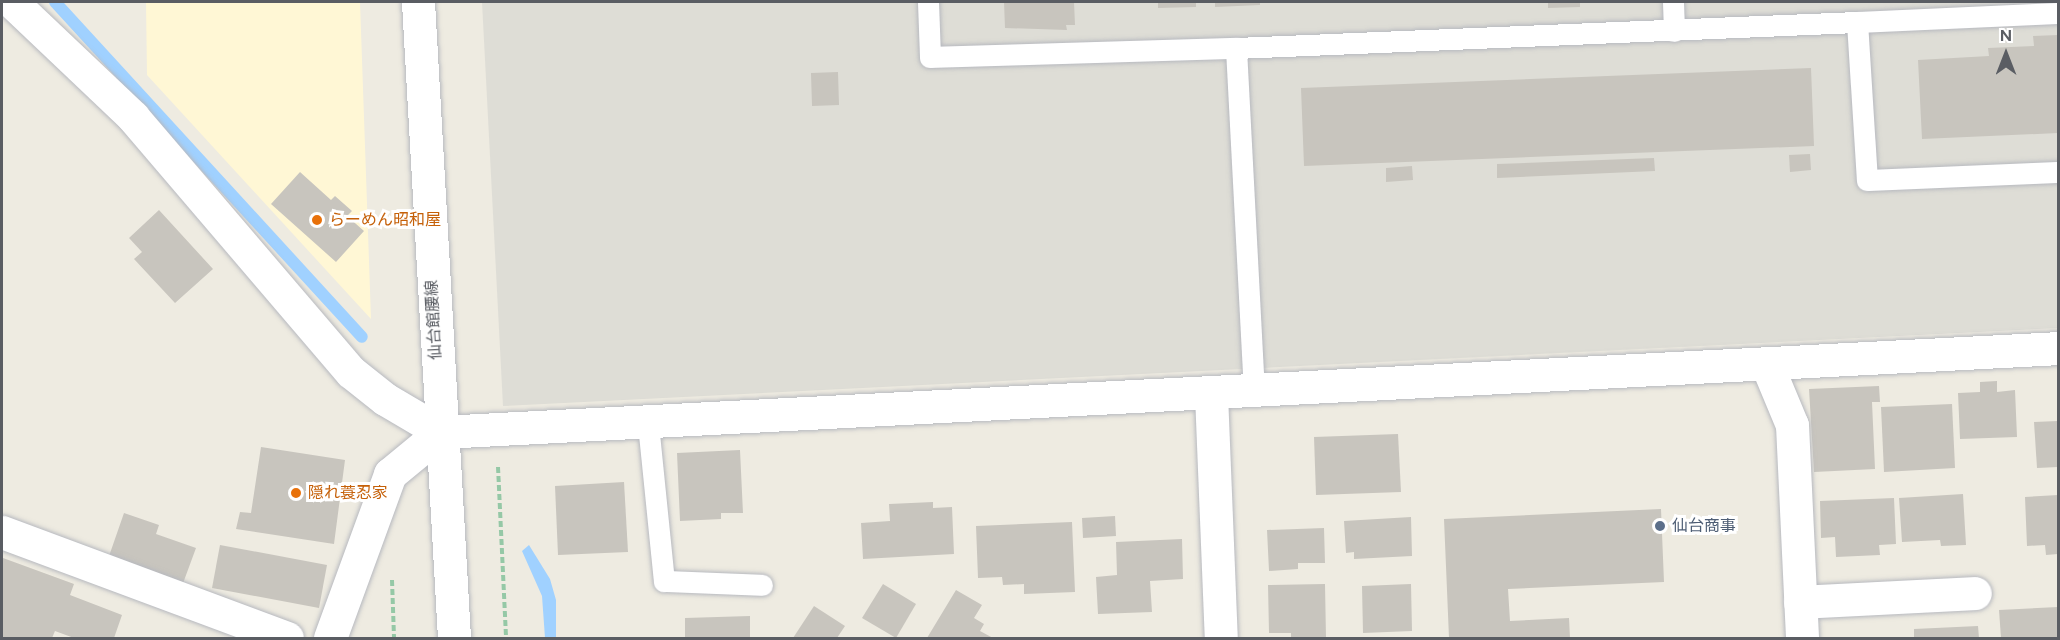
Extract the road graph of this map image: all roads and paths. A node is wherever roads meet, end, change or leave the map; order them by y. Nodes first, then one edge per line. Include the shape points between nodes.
1 (12, 2) edge
2 (418, 2) edge
3 (928, 2) edge
4 (1673, 2) edge
5 (2058, 13) edge
6 (1857, 22) junction
7 (1674, 31) junction
8 (1236, 48) junction
9 (2058, 172) edge
10 (2058, 348) edge
11 (1767, 365) junction
12 (1254, 392) junction
13 (1211, 394) junction
14 (648, 424) junction
15 (441, 432) junction
16 (498, 465) dead end
17 (2, 532) edge
18 (762, 585) dead end
19 (1975, 593) dead end
20 (1800, 602) junction
21 (287, 639) edge
22 (330, 639) edge
23 (453, 639) edge
24 (506, 639) edge
25 (1221, 639) edge
26 (1802, 639) edge

1 - 15 street via 133,117 351,372 385,399
2 - 15 street, 仙台館腰線
3 - 8 lane via 930,57
4 - 7 lane
5 - 6 lane
6 - 7 lane
6 - 9 lane via 1867,180
7 - 8 lane
8 - 12 lane
10 - 11 street
11 - 12 street
11 - 20 street via 1792,425
12 - 13 street
13 - 14 street
13 - 25 street
14 - 15 street
14 - 18 lane via 664,581
15 - 22 street via 390,474
15 - 23 street, 仙台館腰線
16 - 24 path
17 - 21 street
19 - 20 street
20 - 26 street

